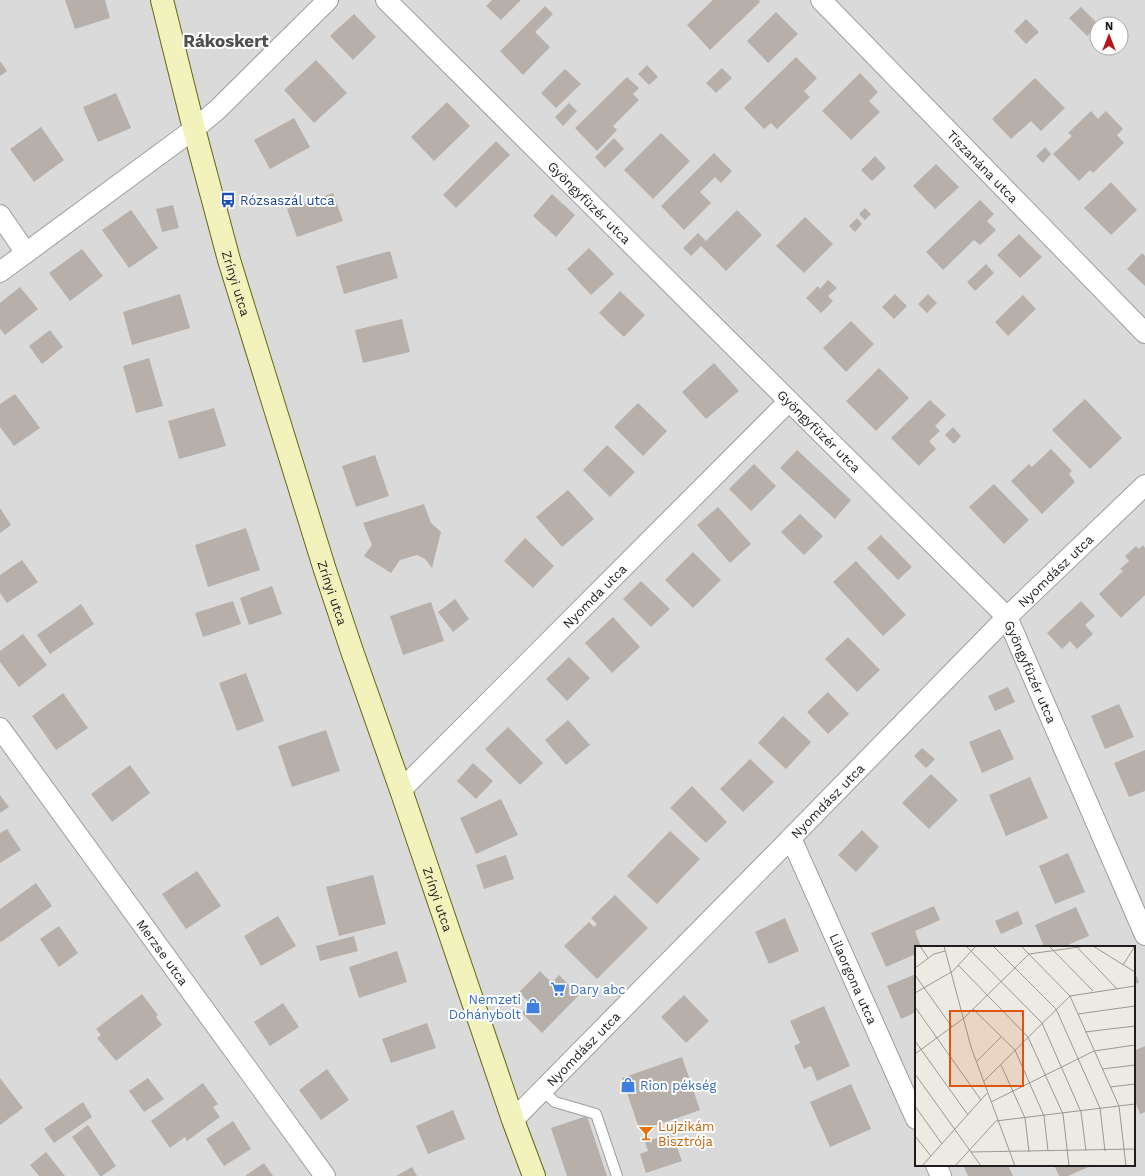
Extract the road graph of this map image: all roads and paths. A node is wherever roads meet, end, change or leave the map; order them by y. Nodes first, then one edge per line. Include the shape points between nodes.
1 (162, 0) edge
2 (328, 0) edge
3 (386, 0) edge
4 (821, 0) edge
5 (194, 129) junction
6 (0, 215) edge
7 (26, 253) junction
8 (0, 272) edge
9 (1145, 333) edge
10 (789, 402) junction
11 (1145, 485) edge
12 (1007, 617) junction
13 (0, 728) edge
14 (401, 790) junction
15 (791, 838) junction
16 (1145, 935) edge
17 (542, 1091) junction
18 (915, 1117) edge
19 (513, 1120) junction
20 (936, 1166) edge
21 (325, 1176) edge
22 (534, 1176) edge
23 (617, 1176) edge
24 (941, 1176) edge

1 - 5 main road, Zrínyi utca
2 - 5 street
3 - 10 street, Gyöngyfüzér utca
4 - 9 street, Tiszanána utca
5 - 7 street
5 - 14 main road, Zrínyi utca via 229,260 273,404 352,651
6 - 7 street
7 - 8 street
10 - 12 street, Gyöngyfüzér utca
10 - 14 street, Nyomda utca
11 - 12 street, Nyomdász utca
12 - 15 street, Nyomdász utca
12 - 16 street, Gyöngyfüzér utca
13 - 21 street, Merzse utca
14 - 19 main road, Zrínyi utca
15 - 17 street, Nyomdász utca
15 - 18 street, Lilaorgona utca
17 - 19 street, Nyomdász utca
17 - 23 lane via 555,1102 596,1114
19 - 22 main road, Zrínyi utca
20 - 24 street

